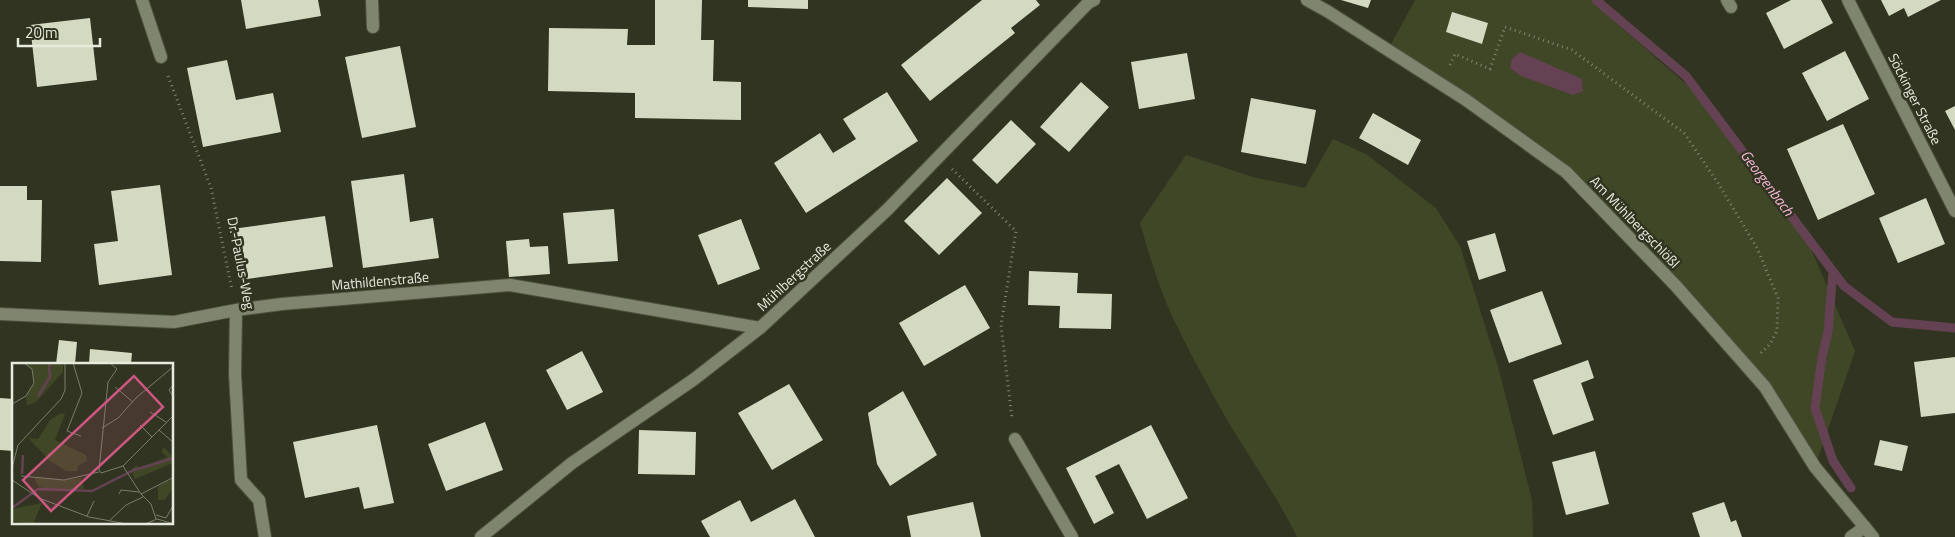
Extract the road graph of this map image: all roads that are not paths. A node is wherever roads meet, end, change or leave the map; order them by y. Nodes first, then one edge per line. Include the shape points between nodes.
1 (142, 0) edge
2 (372, 0) edge
3 (1094, 0) edge
4 (1307, 0) edge
5 (1848, 0) edge
6 (373, 26) dead end
7 (161, 57) road end
8 (1955, 211) edge
9 (236, 310) junction
10 (0, 314) edge
11 (760, 328) junction
12 (1015, 439) road end
13 (1865, 526) junction
14 (265, 537) edge
15 (482, 537) edge
16 (1072, 537) edge
17 (1851, 537) edge
18 (1873, 537) edge

1 - 7 street
2 - 6 street
3 - 11 street, Mühlbergstraße via 887,210
4 - 13 street, Am Mühlbergschlößl via 1328,10 1466,100 1566,172 1676,286 1765,387 1815,467
5 - 8 street, Söckinger Straße
9 - 10 street, Mathildenstraße via 174,322
9 - 11 street, Mathildenstraße via 510,285
9 - 14 street, Dr.-Paulus-Weg via 234,374 240,480 259,500
11 - 15 street, Mühlbergstraße via 693,380 572,463
12 - 16 street
13 - 17 street
13 - 18 street, Am Mühlbergschlößl

